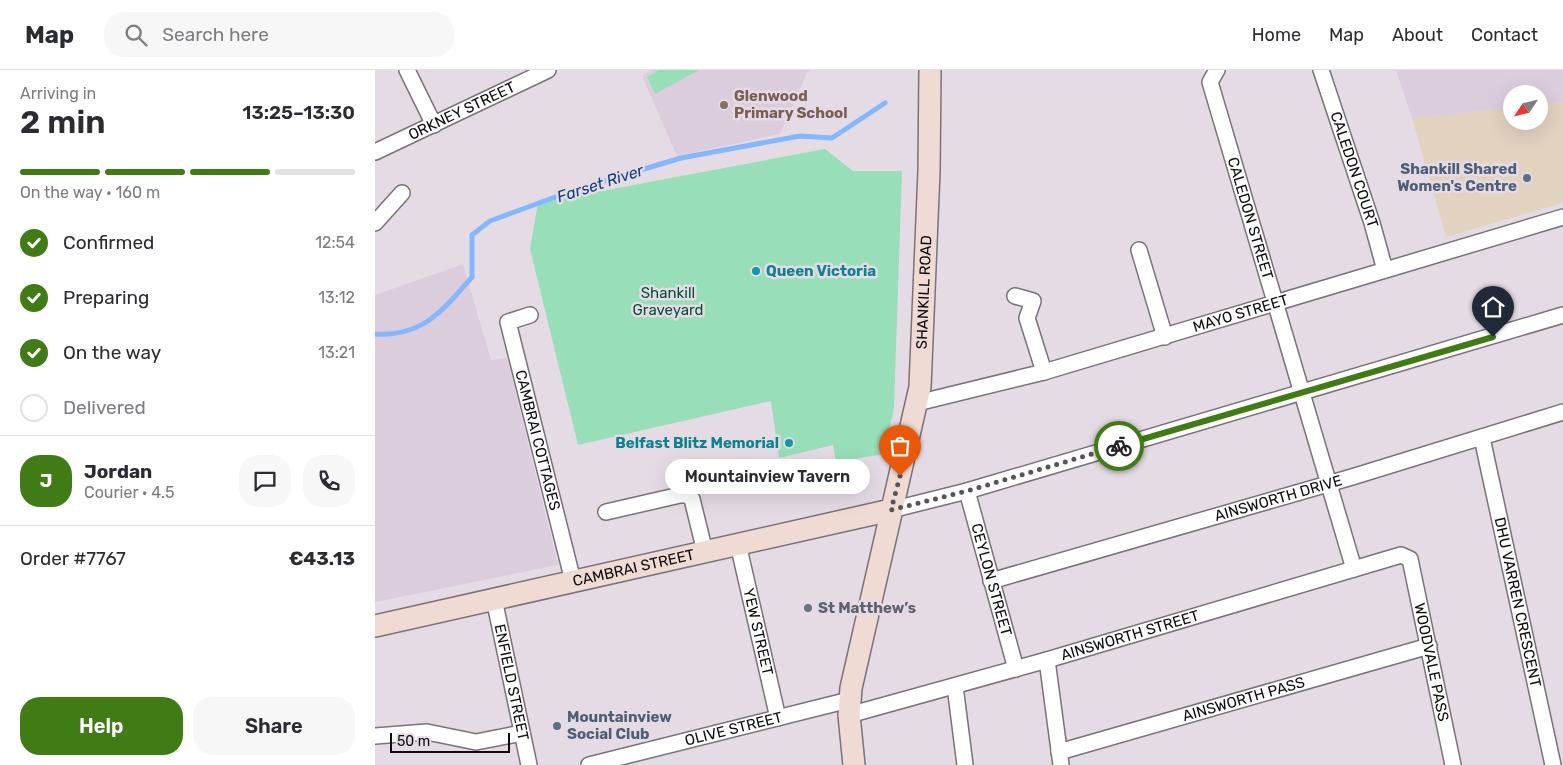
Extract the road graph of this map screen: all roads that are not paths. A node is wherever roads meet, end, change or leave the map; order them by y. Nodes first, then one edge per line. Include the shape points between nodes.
1 (407, 70) edge
2 (548, 70) edge
3 (1217, 70) edge
4 (1321, 70) edge
5 (935, 73) edge
6 (434, 125) junction
7 (375, 152) edge
8 (402, 193) dead end
9 (1563, 217) edge
10 (375, 223) edge
11 (1139, 250) dead end
12 (1385, 270) junction
13 (1015, 296) dead end
14 (1275, 303) junction
15 (530, 315) dead end
16 (1563, 315) edge
17 (1165, 336) junction
18 (1044, 372) junction
19 (1302, 392) junction
20 (917, 403) junction
21 (1563, 412) edge
22 (1482, 438) junction
23 (1328, 484) junction
24 (967, 491) junction
25 (891, 510) junction
26 (606, 512) dead end
27 (739, 544) junction
28 (705, 552) junction
29 (1410, 559) joint
30 (1354, 569) junction
31 (991, 581) junction
32 (573, 582) junction
33 (494, 599) junction
34 (375, 626) edge
35 (1429, 646) junction
36 (1047, 660) junction
37 (1016, 669) junction
38 (955, 686) junction
39 (849, 707) junction
40 (778, 718) junction
41 (522, 732) junction
42 (375, 736) edge
43 (1060, 758) edge
44 (628, 760) edge
45 (529, 765) edge
46 (589, 765) edge
47 (854, 765) edge
48 (965, 765) edge
49 (1453, 765) edge
50 (1553, 765) edge

1 - 6 street
2 - 6 street, ORKNEY STREET
3 - 14 street, CALEDON STREET via 1210,82
4 - 12 street, CALEDON COURT via 1373,224
5 - 20 main road, SHANKILL ROAD
6 - 7 street, ORKNEY STREET
8 - 10 street
9 - 12 street, MAYO STREET
11 - 17 street
12 - 14 street, MAYO STREET
13 - 18 street via 1033,301 1027,318
14 - 17 street, MAYO STREET
14 - 19 street, CALEDON STREET
15 - 32 street, CAMBRAI COTTAGES via 508,322
16 - 19 street
17 - 18 street, MAYO STREET
18 - 20 street, MAYO STREET
19 - 23 street, CALEDON STREET
19 - 24 street
20 - 25 main road, SHANKILL ROAD
21 - 22 street, AINSWORTH DRIVE
22 - 23 street, AINSWORTH DRIVE
22 - 50 street, DHU VARREN CRESCENT
23 - 30 street, CALEDON STREET
23 - 31 street, AINSWORTH DRIVE
24 - 25 street
24 - 31 street, CEYLON STREET
25 - 27 main road, CAMBRAI STREET
25 - 39 main road, SHANKILL ROAD
26 - 28 street via 679,494 687,495 692,499
27 - 28 main road, CAMBRAI STREET
27 - 40 street, YEW STREET
28 - 32 main road, CAMBRAI STREET
29 - 30 street, AINSWORTH STREET via 1401,555
29 - 35 street, WOODVALE PASS
30 - 36 street, AINSWORTH STREET
31 - 37 street, CEYLON STREET
32 - 33 main road, CAMBRAI STREET
33 - 34 main road, CAMBRAI STREET
33 - 41 street, ENFIELD STREET
35 - 43 street, AINSWORTH PASS
35 - 49 street, WOODVALE PASS
36 - 37 street, AINSWORTH STREET
36 - 43 street
37 - 38 street, AINSWORTH STREET
38 - 39 street, AINSWORTH STREET
38 - 48 street
39 - 40 street, OLIVE STREET
39 - 47 main road, SHANKILL ROAD
40 - 44 street, OLIVE STREET
41 - 42 street via 475,742 427,732
41 - 45 street, ENFIELD STREET
44 - 46 street, OLIVE STREET

